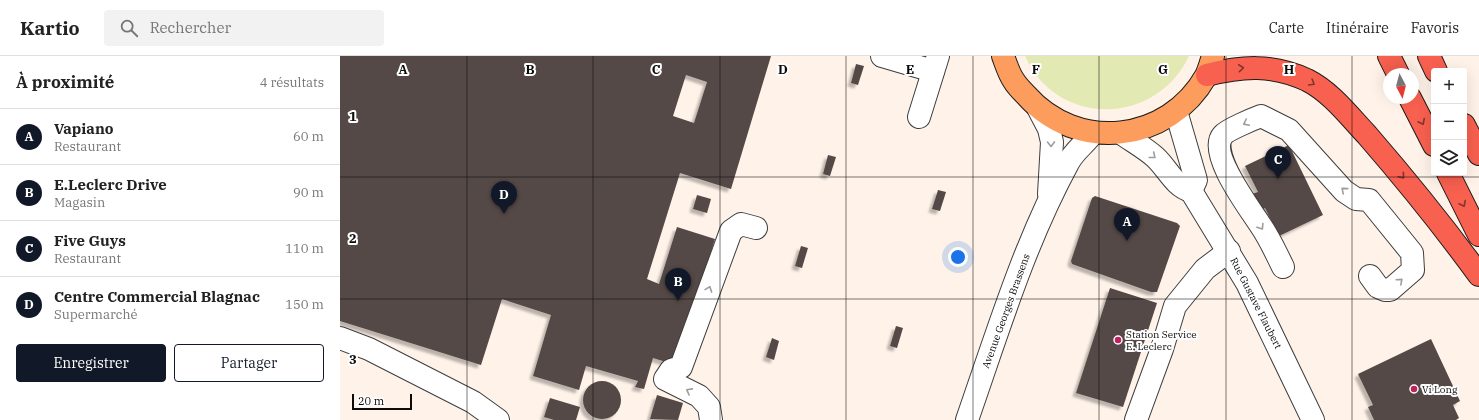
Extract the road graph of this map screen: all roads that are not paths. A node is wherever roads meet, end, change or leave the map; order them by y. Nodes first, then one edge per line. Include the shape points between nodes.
1 (882, 56) edge
2 (1003, 56) edge
3 (1389, 56) edge
4 (1429, 56) edge
5 (935, 64) edge
6 (1210, 66) edge
7 (1395, 68) edge
8 (1435, 68) edge
9 (1413, 104) edge
10 (1038, 108) junction
11 (1176, 111) junction
12 (919, 117) dead end
13 (1467, 131) edge
14 (1093, 133) junction
15 (1121, 133) junction
16 (1431, 140) edge
17 (1479, 154) edge
18 (1450, 176) edge
19 (1191, 190) junction
20 (1048, 202) junction
21 (756, 228) dead end
22 (1479, 235) edge
23 (1229, 252) junction
24 (1283, 267) dead end
25 (1479, 275) edge
26 (1370, 276) dead end
27 (340, 338) edge
28 (498, 420) edge
29 (711, 420) edge
30 (966, 420) edge
31 (1136, 420) edge
32 (1314, 420) edge

1 - 5 street
2 - 10 main road via 1014,81
3 - 7 highway
4 - 8 highway
5 - 12 street
6 - 11 main road via 1193,95
6 -> 25 highway via 1260,67 1292,74 1325,92 1346,112 1410,186
9 -> 16 highway
10 - 14 main road via 1065,125
10 -> 20 street, Avenue Georges Brassens via 1049,129 1052,142
11 - 15 main road via 1150,126
11 - 19 street via 1196,180
13 - 17 highway
14 - 15 main road
14 - 20 street, Avenue Georges Brassens via 1068,162
15 -> 19 street, Rue Gustave Flaubert via 1154,156 1181,188
18 -> 22 highway
19 - 23 street, Rue Gustave Flaubert
20 - 30 street, Avenue Georges Brassens
29 -> 21 street via 709,407 698,396 665,378 671,370 681,367 731,231 741,224
23 - 31 street via 1205,270 1175,306
23 - 32 street, Rue Gustave Flaubert via 1247,283
26 -> 24 street via 1378,287 1390,290 1413,270 1412,253 1369,200 1356,199 1344,191 1289,130 1261,116 1223,134 1218,145 1220,155 1243,200 1262,227
27 - 28 street via 368,349 473,402

